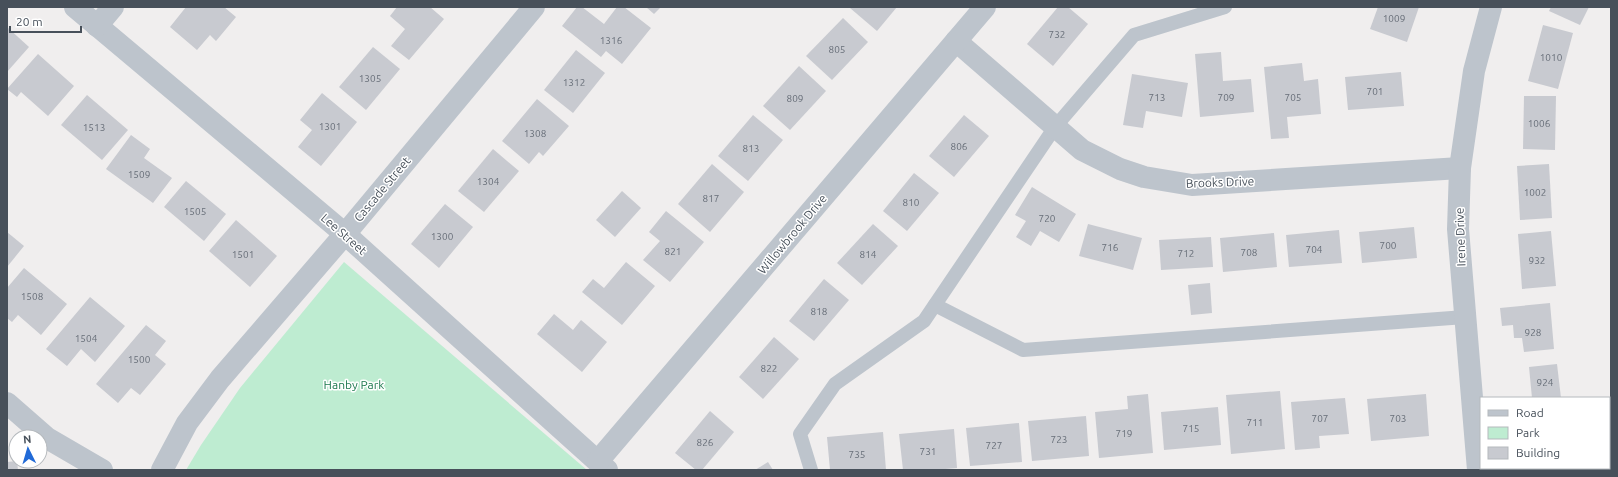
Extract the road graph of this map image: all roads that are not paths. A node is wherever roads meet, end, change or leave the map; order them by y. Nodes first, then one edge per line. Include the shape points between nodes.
1 (75, 7) edge
2 (113, 7) edge
3 (534, 7) edge
4 (985, 7) edge
5 (1225, 7) edge
6 (1491, 7) edge
7 (97, 26) junction
8 (956, 41) junction
9 (1055, 127) junction
10 (1460, 168) junction
11 (345, 234) junction
12 (935, 305) junction
13 (1465, 317) junction
14 (7, 403) edge
15 (602, 466) edge
16 (102, 470) edge
17 (162, 470) edge
18 (811, 470) edge
19 (1478, 470) edge

1 - 7 street, Lee Street
2 - 7 street
3 - 11 street, Cascade Street
4 - 8 street, Willowbrook Drive
5 - 9 lane via 1134,35
6 - 10 street, Irene Drive via 1474,71
7 - 11 street, Lee Street
8 - 9 street, Brooks Drive
8 - 15 street, Willowbrook Drive
9 - 10 street, Brooks Drive via 1082,150 1120,169 1144,178 1192,185
9 - 12 lane
10 - 13 street, Irene Drive via 1458,229
11 - 15 street, Lee Street
11 - 17 street, Cascade Street via 220,379 187,423
12 - 13 lane via 1023,350
12 - 18 lane via 924,322 835,384 800,434
13 - 19 street, Irene Drive
14 - 16 street via 47,438

